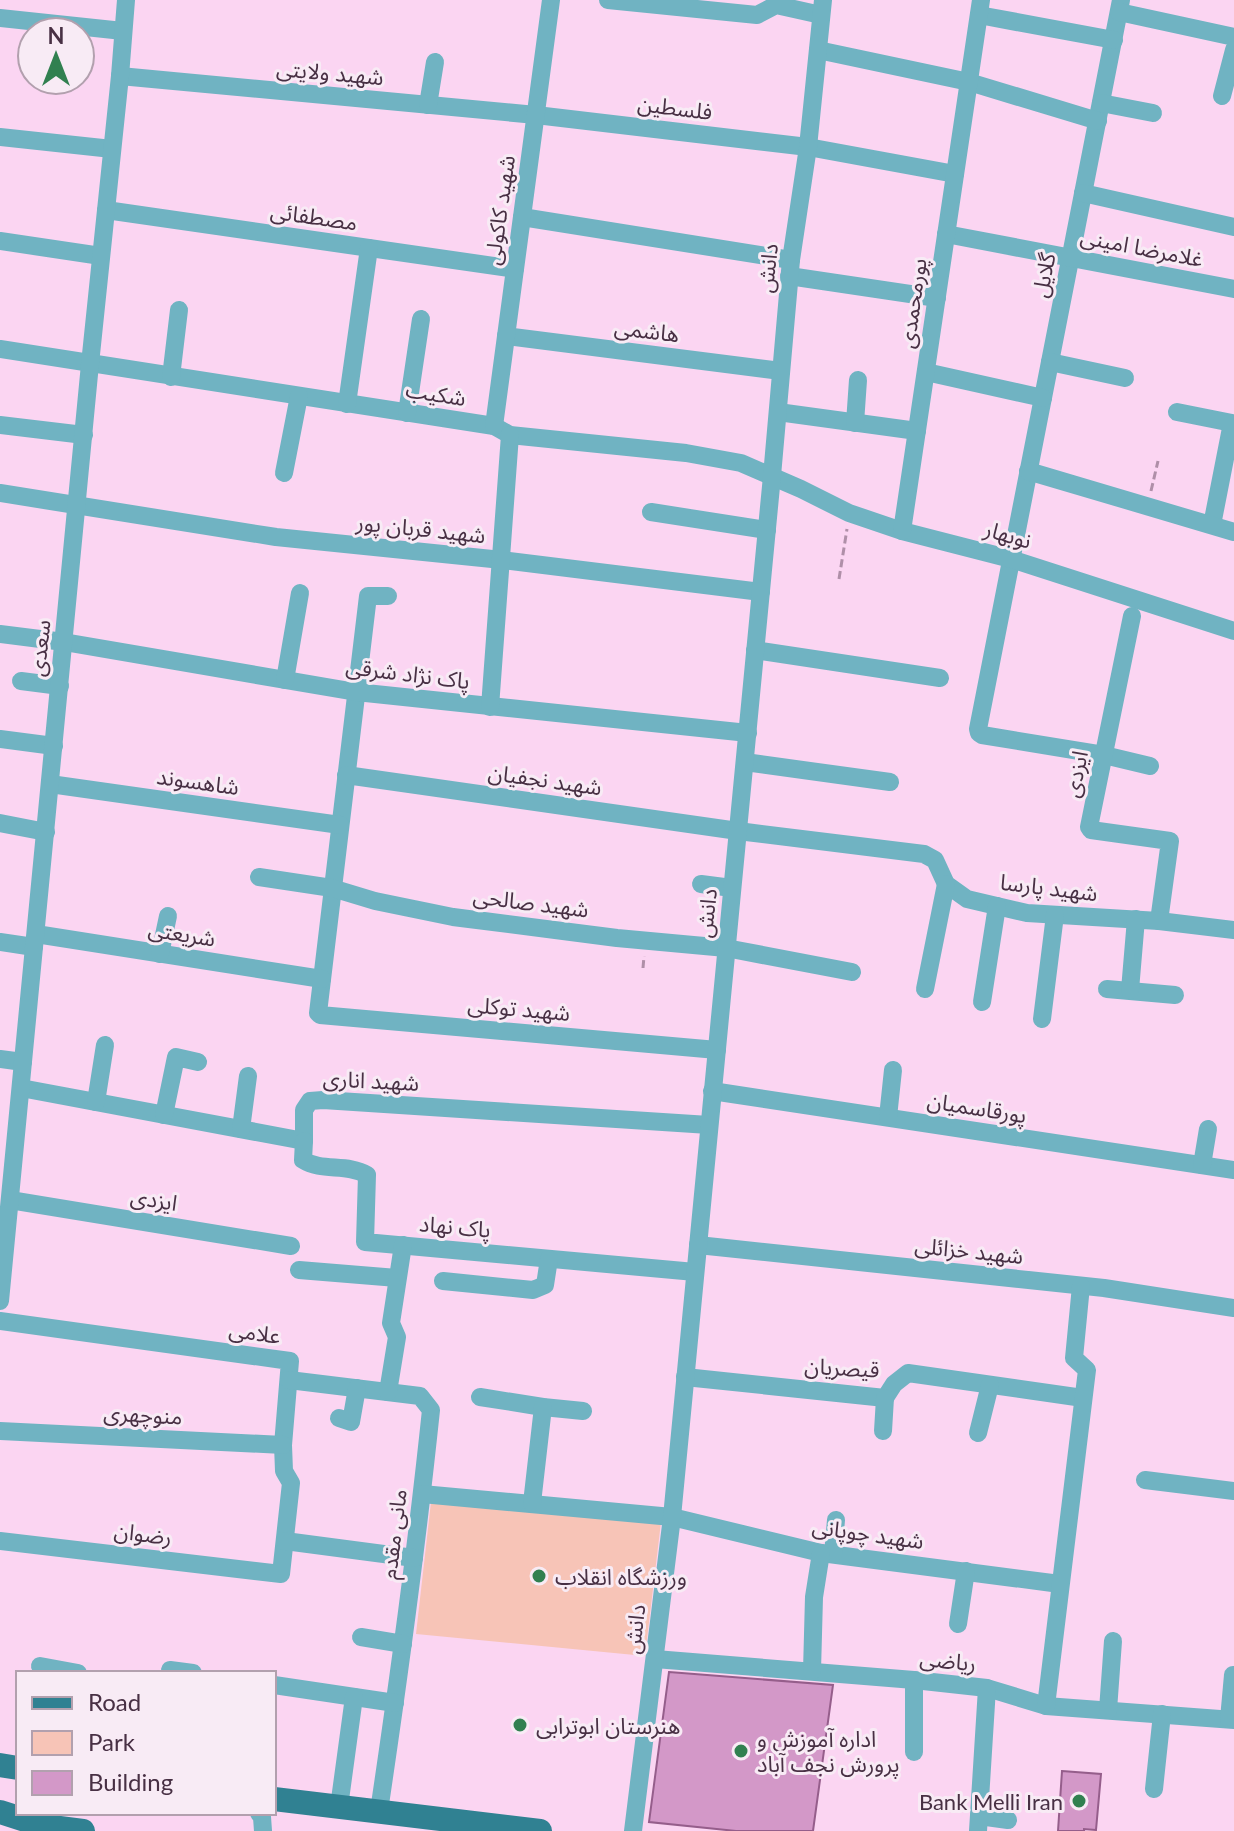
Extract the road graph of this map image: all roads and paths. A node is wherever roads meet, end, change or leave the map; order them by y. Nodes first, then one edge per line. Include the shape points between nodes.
1 (126, 0) edge
2 (551, 0) edge
3 (608, 0) edge
4 (1120, 6) edge
5 (822, 7) edge
6 (980, 8) edge
7 (3, 12) edge
8 (123, 31) junction
9 (1234, 37) edge
10 (1114, 40) junction
11 (818, 50) junction
12 (1234, 50) edge
13 (435, 62) dead end
14 (120, 76) junction
15 (969, 82) junction
16 (1222, 96) dead end
17 (428, 105) junction
18 (1099, 112) junction
19 (1153, 113) dead end
20 (536, 115) junction
21 (0, 137) edge
22 (808, 147) junction
23 (112, 149) junction
24 (955, 174) junction
25 (1083, 193) junction
26 (106, 210) junction
27 (522, 217) junction
28 (1234, 227) edge
29 (946, 234) junction
30 (0, 241) edge
31 (369, 248) junction
32 (101, 256) junction
33 (1070, 257) junction
34 (790, 268) junction
35 (515, 269) junction
36 (1234, 289) edge
37 (937, 298) junction
38 (179, 310) dead end
39 (421, 319) dead end
40 (506, 336) junction
41 (0, 349) edge
42 (1050, 362) junction
43 (90, 364) junction
44 (781, 371) junction
45 (926, 372) junction
46 (171, 377) junction
47 (1125, 378) dead end
48 (858, 380) dead end
49 (299, 396) junction
50 (1043, 398) junction
51 (347, 404) junction
52 (778, 412) junction
53 (1177, 412) dead end
54 (407, 413) junction
55 (855, 423) junction
56 (0, 425) edge
57 (502, 431) junction
58 (917, 431) junction
59 (84, 435) junction
60 (1158, 461) dead end
61 (1028, 471) junction
62 (284, 473) dead end
63 (772, 476) junction
64 (0, 493) edge
65 (77, 504) junction
66 (1148, 506) junction
67 (651, 512) dead end
68 (849, 513) junction
69 (1212, 525) junction
70 (767, 530) junction
71 (902, 531) junction
72 (1234, 532) edge
73 (1011, 559) junction
74 (502, 560) junction
75 (839, 579) dead end
76 (761, 592) junction
77 (300, 593) dead end
78 (388, 596) dead end
79 (1132, 616) dead end
80 (1234, 631) edge
81 (0, 634) edge
82 (64, 642) junction
83 (755, 650) junction
84 (940, 678) dead end
85 (285, 680) junction
86 (21, 681) dead end
87 (60, 686) junction
88 (356, 692) junction
89 (490, 707) junction
90 (748, 733) junction
91 (0, 739) edge
92 (54, 746) junction
93 (1104, 755) junction
94 (745, 762) junction
95 (1150, 766) dead end
96 (346, 775) junction
97 (890, 782) dead end
98 (50, 784) junction
99 (0, 823) edge
100 (340, 825) junction
101 (738, 831) junction
102 (46, 832) junction
103 (259, 877) dead end
104 (701, 884) dead end
105 (946, 884) junction
106 (332, 888) junction
107 (732, 888) junction
108 (997, 906) junction
109 (1055, 915) junction
110 (168, 916) dead end
111 (1136, 919) junction
112 (1159, 921) junction
113 (1234, 930) edge
114 (35, 941) junction
115 (0, 942) edge
116 (726, 948) junction
117 (160, 954) junction
118 (852, 972) dead end
119 (322, 979) junction
120 (925, 989) dead end
121 (1107, 989) dead end
122 (1130, 990) junction
123 (1175, 995) dead end
124 (982, 1002) dead end
125 (1042, 1019) dead end
126 (105, 1045) dead end
127 (717, 1050) junction
128 (0, 1059) edge
129 (23, 1062) junction
130 (198, 1062) dead end
131 (893, 1070) dead end
132 (248, 1076) dead end
133 (21, 1088) junction
134 (712, 1091) junction
135 (96, 1102) junction
136 (164, 1115) junction
137 (888, 1117) junction
138 (709, 1125) junction
139 (241, 1129) junction
140 (1208, 1129) dead end
141 (304, 1141) junction
142 (7, 1161) edge
143 (1202, 1165) junction
144 (1234, 1170) edge
145 (10, 1200) junction
146 (3, 1239) edge
147 (403, 1245) junction
148 (698, 1245) junction
149 (291, 1246) dead end
150 (549, 1259) junction
151 (299, 1270) dead end
152 (695, 1272) junction
153 (397, 1278) junction
154 (443, 1281) dead end
155 (1081, 1286) junction
156 (0, 1301) edge
157 (1234, 1308) edge
158 (0, 1321) edge
159 (685, 1377) junction
160 (289, 1380) junction
161 (990, 1385) junction
162 (357, 1388) junction
163 (388, 1392) junction
164 (480, 1397) dead end
165 (885, 1398) junction
166 (1083, 1398) junction
167 (543, 1407) junction
168 (583, 1411) dead end
169 (339, 1418) dead end
170 (0, 1431) edge
171 (883, 1431) dead end
172 (978, 1433) dead end
173 (283, 1445) junction
174 (1145, 1480) dead end
175 (1234, 1491) edge
176 (422, 1494) junction
177 (532, 1503) junction
178 (672, 1517) junction
179 (836, 1520) dead end
180 (0, 1541) edge
181 (285, 1541) junction
182 (827, 1554) junction
183 (414, 1558) junction
184 (966, 1571) junction
185 (281, 1574) joint
186 (1060, 1584) junction
187 (958, 1624) dead end
188 (361, 1637) dead end
189 (1113, 1641) dead end
190 (403, 1644) junction
191 (655, 1659) junction
192 (40, 1666) dead end
193 (170, 1670) dead end
194 (67, 1671) edge
195 (178, 1671) edge
196 (812, 1671) junction
197 (1233, 1675) edge
198 (914, 1680) junction
199 (276, 1685) edge
200 (987, 1688) junction
201 (354, 1697) junction
202 (395, 1703) junction
203 (1046, 1706) junction
204 (1108, 1710) junction
205 (1162, 1714) junction
206 (1232, 1719) edge
207 (914, 1752) dead end
208 (1154, 1789) dead end
209 (277, 1806) edge
210 (339, 1807) junction
211 (379, 1811) junction
212 (0, 1812) edge
213 (1008, 1820) dead end
214 (979, 1823) edge
215 (43, 1829) edge
216 (83, 1831) edge
217 (540, 1831) edge
218 (633, 1831) edge

1 - 8 street, سعدی
2 - 20 street, شهید کاکولی
3 - 5 street via 757,15 776,5
4 - 9 street
4 - 10 street, گلایل
5 - 11 street, دانش
6 - 10 street
6 - 15 street, پورمحمدی
7 - 8 street
8 - 14 street, سعدی
10 - 18 street, گلایل
11 - 15 street
11 - 22 street, دانش
12 - 16 street
13 - 17 street
14 - 17 street, شهید ولایتی
14 - 23 street, سعدی
15 - 18 street
15 - 24 street, پورمحمدی
17 - 20 street, شهید ولایتی
18 - 19 street
18 - 25 street, گلایل
20 - 22 street, فلسطین
20 - 27 street, شهید کاکولی
21 - 23 street
22 - 24 street, فلسطین
22 - 34 street, دانش
23 - 26 street, سعدی
24 - 29 street, پورمحمدی
25 - 28 street
25 - 33 street, گلایل
26 - 31 street, مصطفائی
26 - 32 street, سعدی
27 - 34 street
27 - 35 street, شهید کاکولی
29 - 33 street, غلامرضا امینی
29 - 37 street, پورمحمدی
30 - 32 street
31 - 35 street, مصطفائی
31 - 51 street
32 - 43 street, سعدی
33 - 36 street, غلامرضا امینی
33 - 42 street, گلایل
34 - 37 street
34 - 44 street, دانش
35 - 40 street, شهید کاکولی
37 - 45 street, پورمحمدی
38 - 46 street
39 - 54 street
40 - 44 street, هاشمی
40 - 57 street, شهید کاکولی
41 - 43 street, شکیب
42 - 47 street
42 - 50 street, گلایل
43 - 46 street, شکیب
43 - 59 street, سعدی
44 - 52 street, دانش
45 - 50 street
45 - 58 street, پورمحمدی
46 - 49 street, شکیب
48 - 55 street
49 - 51 street, شکیب
49 - 62 street
50 - 61 street, گلایل
51 - 54 street, شکیب
52 - 55 street
52 - 63 street, دانش
53 - 69 street via 1232,423
54 - 57 street, شکیب
55 - 58 street
56 - 59 street
57 - 63 street, شکیب via 686,453 741,463
57 - 74 street, شهید کاکولی
58 - 71 street, پورمحمدی
59 - 65 street, سعدی
60 - 66 path
61 - 66 street
61 - 73 street, گلایل
63 - 68 street, نوبهار
63 - 70 street, دانش
64 - 65 street, شهید قربان پور
65 - 74 street, شهید قربان پور via 276,537
65 - 82 street, سعدی
66 - 69 street
67 - 70 street
68 - 71 street, نوبهار
68 - 75 path
69 - 72 street
70 - 76 street, دانش
71 - 73 street, نوبهار
73 - 80 street, نوبهار
73 - 93 street, گلایل via 979,733
74 - 76 street, شهید قربان پور
74 - 89 street, شهید کاکولی
76 - 83 street, دانش
77 - 85 street
78 - 88 street via 368,596 353,637
79 - 93 street, ایزدی
81 - 82 street, پاک نژاد شرقی
82 - 85 street, پاک نژاد شرقی
82 - 87 street, سعدی
83 - 84 street
83 - 90 street, دانش
85 - 88 street, پاک نژاد شرقی
86 - 87 street
87 - 92 street, سعدی
88 - 89 street, پاک نژاد شرقی
88 - 96 street
89 - 90 street, پاک نژاد شرقی
90 - 94 street, دانش
91 - 92 street
92 - 98 street, سعدی
93 - 95 street
93 - 112 street, ایزدی via 1089,829 1170,841
94 - 97 street
94 - 101 street, دانش
96 - 100 street
96 - 101 street, شهید نجفیان
98 - 100 street, شاهسوند
98 - 102 street, سعدی
99 - 102 street
100 - 106 street
101 - 105 street, شهید پارسا via 924,854 935,860
101 - 107 street, دانش
102 - 114 street, سعدی
103 - 106 street
104 - 107 street
105 - 108 street, شهید پارسا via 967,899
105 - 120 street
106 - 116 street, شهید صالحی via 453,917
106 - 119 street
107 - 116 street, دانش
108 - 109 street, شهید پارسا
108 - 124 street
109 - 111 street, شهید پارسا
109 - 125 street
110 - 117 street
111 - 112 street, شهید پارسا
111 - 122 street
112 - 113 street, شهید پارسا
114 - 115 street, شریعتی
114 - 117 street, شریعتی
114 - 129 street, سعدی
116 - 118 street, شهید صالحی
116 - 127 street, دانش
117 - 119 street, شریعتی
119 - 127 street, شهید توکلی via 320,1015
121 - 122 street
122 - 123 street
126 - 135 street
127 - 134 street, دانش
128 - 129 street
129 - 133 street, سعدی
130 - 136 street via 176,1057
131 - 137 street
132 - 139 street
133 - 135 street
133 - 142 street, سعدی
134 - 137 street, پورقاسمیان
134 - 138 street, دانش
135 - 136 street
136 - 139 street
137 - 143 street, پورقاسمیان
138 - 141 street, شهید اناری via 323,1100 310,1101 304,1110
138 - 148 street, دانش
139 - 141 street
140 - 143 street
141 - 147 street, پاک نهاد via 303,1160 311,1165 358,1169 367,1175 365,1242
142 - 145 street, سعدی
143 - 144 street, پورقاسمیان
145 - 146 street, سعدی
145 - 149 street, ایزدی
146 - 156 street, سعدی
147 - 150 street, پاک نهاد
147 - 153 street
148 - 152 street, دانش
148 - 155 street, شهید خزائلی
150 - 152 street, پاک نهاد
150 - 154 street via 545,1285 533,1290
151 - 153 street
152 - 159 street, دانش
153 - 163 street via 391,1323 397,1337
155 - 157 street, شهید خزائلی
155 - 166 street via 1074,1358 1087,1370
158 - 160 street, علامی via 290,1361
159 - 165 street, قیصریان
159 - 178 street, دانش
160 - 162 street, مانی مقدم
160 - 173 street, علامی
161 - 165 street, قیصریان via 908,1373
161 - 166 street, قیصریان
161 - 172 street
162 - 163 street, مانی مقدم
162 - 169 street via 351,1422
163 - 176 street, مانی مقدم via 420,1396 431,1410
164 - 167 street
165 - 171 street
166 - 186 street
167 - 168 street
167 - 177 street
170 - 173 street, منوچهری
173 - 181 street, علامی via 284,1471 291,1483
174 - 175 street
176 - 177 street, شهید چوپانی
176 - 183 street, مانی مقدم
177 - 178 street, شهید چوپانی
178 - 182 street, شهید چوپانی
178 - 191 street, دانش
179 - 182 street
180 - 185 street, رضوان
181 - 183 street
181 - 185 street, علامی
182 - 184 street, شهید چوپانی
182 - 196 street via 814,1597
183 - 190 street, مانی مقدم
184 - 186 street, شهید چوپانی
184 - 187 street
186 - 203 street
188 - 190 street
189 - 204 street
190 - 202 street, مانی مقدم
191 - 196 street, ریاضی
191 - 218 street, دانش
192 - 194 street
193 - 195 street
196 - 198 street, ریاضی
197 - 206 street
198 - 200 street, ریاضی
198 - 207 street
199 - 201 street
200 - 203 street, ریاضی
200 - 214 street
201 - 202 street
201 - 210 street
202 - 211 street, مانی مقدم
203 - 204 street, ریاضی
204 - 205 street, ریاضی
205 - 206 street, ریاضی
205 - 208 street
209 - 210 main road
210 - 211 main road
211 - 217 main road
212 - 215 main road
213 - 214 street
215 - 216 main road

